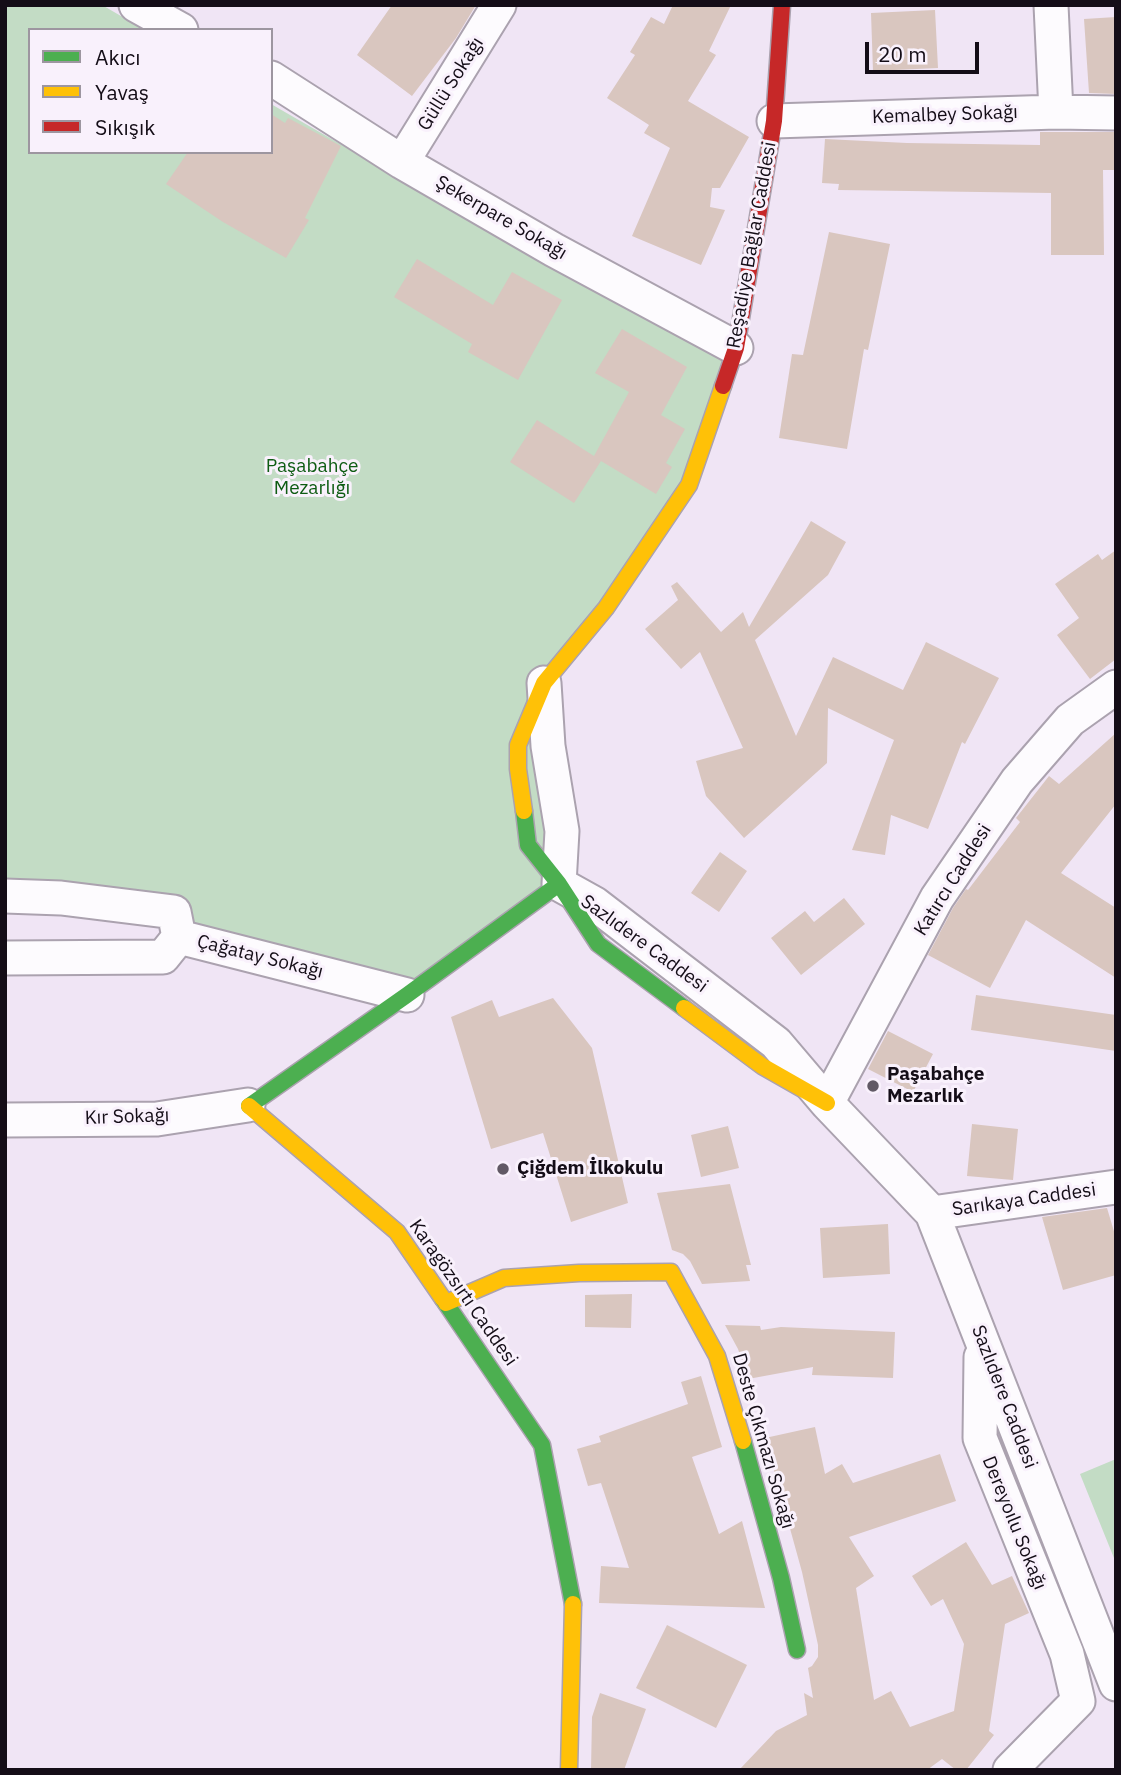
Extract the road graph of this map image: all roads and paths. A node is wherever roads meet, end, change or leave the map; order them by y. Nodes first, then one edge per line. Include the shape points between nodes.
1 (499, 5) edge
2 (782, 5) edge
3 (1051, 5) edge
4 (140, 6) edge
5 (178, 28) edge
6 (273, 79) edge
7 (1056, 112) junction
8 (1116, 113) edge
9 (774, 121) junction
10 (402, 162) junction
11 (736, 348) junction
12 (544, 683) joint
13 (1116, 687) edge
14 (559, 884) junction
15 (5, 896) edge
16 (179, 937) junction
17 (5, 958) edge
18 (407, 995) junction
19 (827, 1103) junction
20 (248, 1105) junction
21 (5, 1120) edge
22 (1116, 1186) edge
23 (932, 1213) junction
24 (446, 1303) junction
25 (981, 1339) junction
26 (797, 1650) dead end
27 (1116, 1684) edge
28 (569, 1770) edge
29 (1010, 1770) edge

1 - 10 street, Güllü Sokağı
2 - 9 street, Reşadiye Bağlar Caddesi
3 - 7 street
4 - 5 street
6 - 10 street, Şekerpare Sokağı
7 - 8 street, Kemalbey Sokağı
7 - 9 street, Kemalbey Sokağı
9 - 11 street, Reşadiye Bağlar Caddesi
10 - 11 street, Şekerpare Sokağı
11 - 12 street, Reşadiye Bağlar Caddesi via 688,485 606,608
12 - 14 street, Reşadiye Bağlar Caddesi via 548,746 562,831
13 - 19 street, Katırcı Caddesi via 1070,720 1017,781 937,898
14 - 18 street
14 - 19 street, Sazlıdere Caddesi via 595,904 776,1042
15 - 16 street, Çağatay Sokağı via 174,912
16 - 17 street via 163,957
16 - 18 street, Çağatay Sokağı
18 - 20 street
19 - 23 street, Sazlıdere Caddesi
20 - 21 street, Kır Sokağı via 157,1119
20 - 24 street, Karagözsırtı Caddesi via 397,1232
22 - 23 street, Sarıkaya Caddesi
23 - 25 street, Sazlıdere Caddesi
24 - 26 street, Deste Çıkmazı Sokağı via 504,1278 671,1272 717,1356
24 - 28 street, Karagözsırtı Caddesi via 542,1445 573,1603
25 - 27 street, Sazlıdere Caddesi
25 - 29 street, Dereyoılu Sokağı via 980,1438 1067,1654 1078,1700

